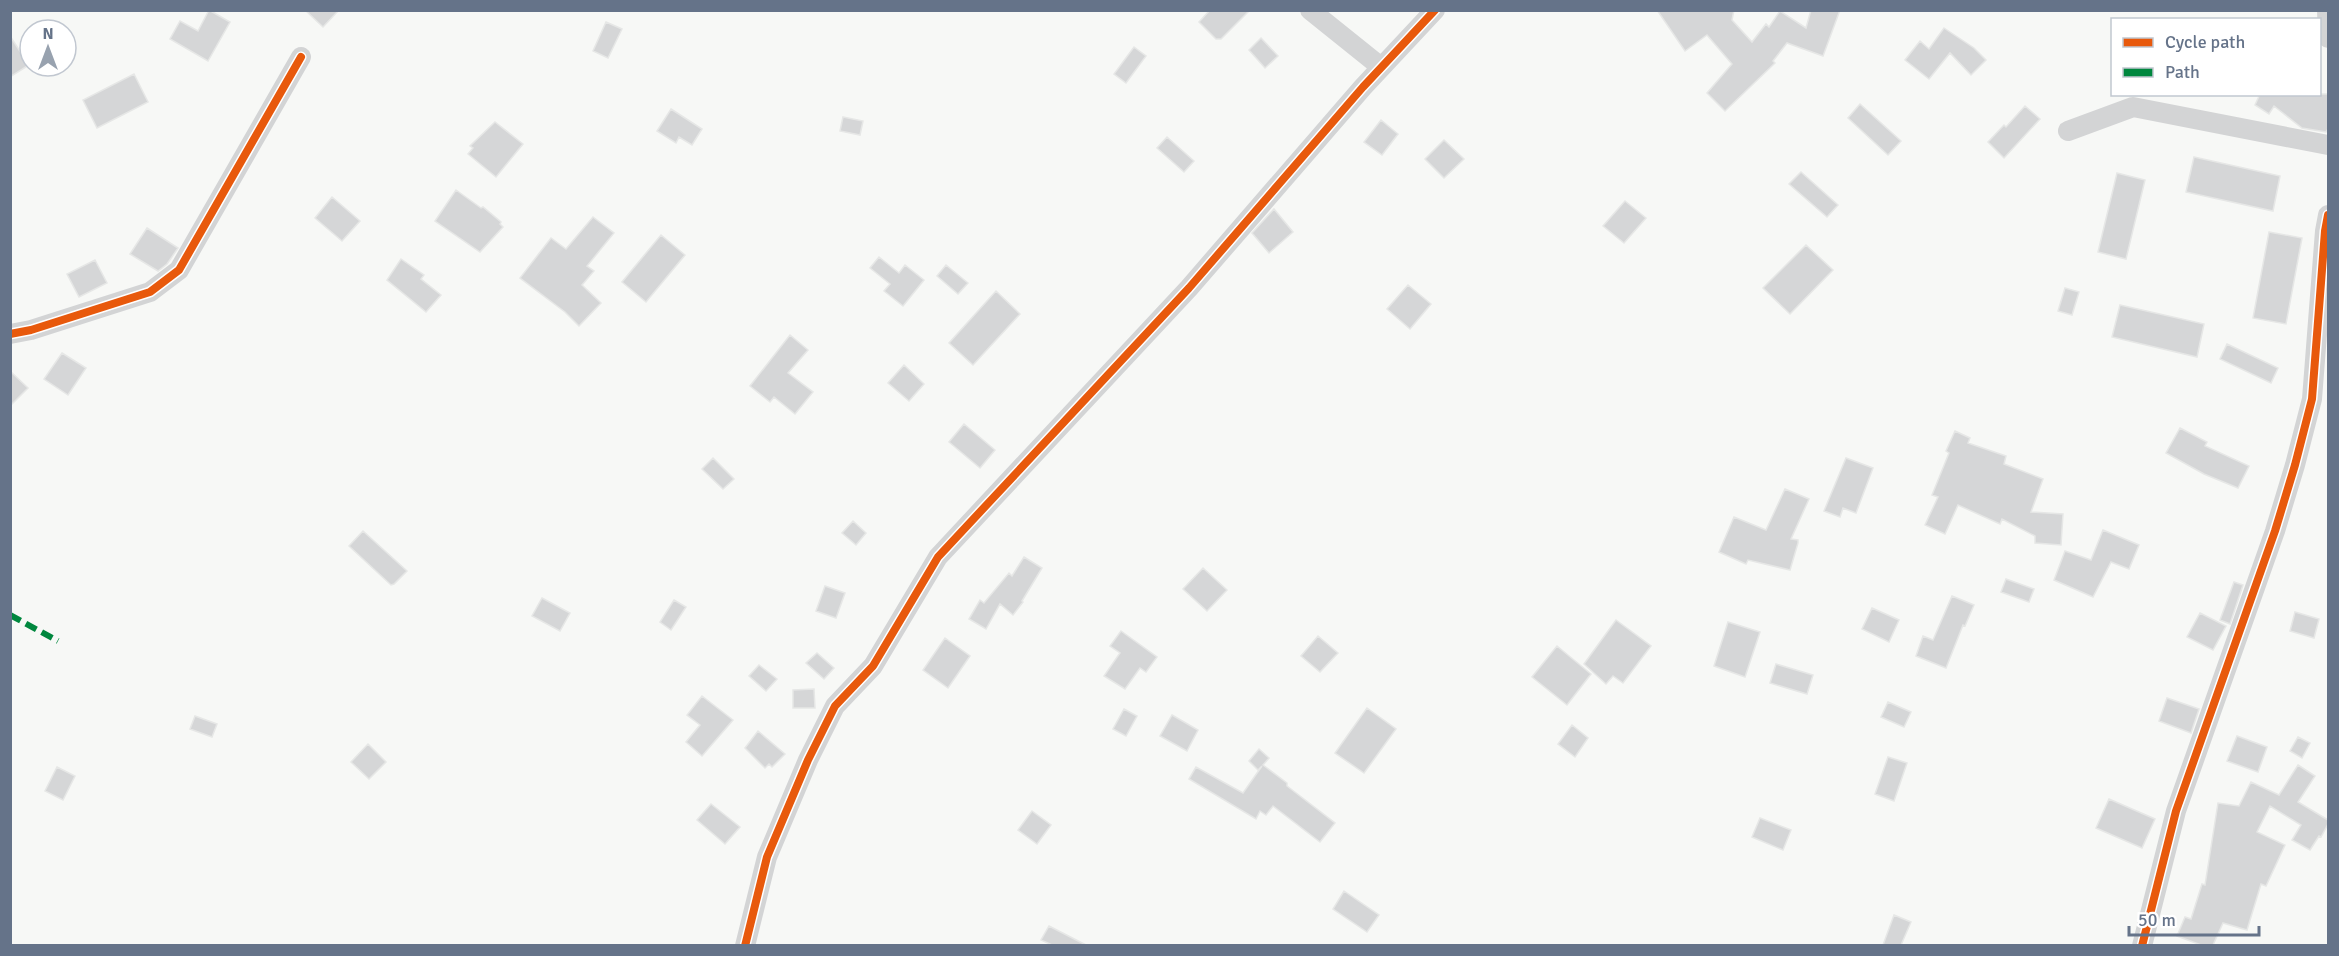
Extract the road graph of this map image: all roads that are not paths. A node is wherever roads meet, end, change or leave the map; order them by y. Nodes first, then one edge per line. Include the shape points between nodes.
1 (1310, 10) edge
2 (1435, 10) edge
3 (2327, 10) edge
4 (2328, 38) edge
5 (301, 57) dead end
6 (1381, 67) junction
7 (2132, 101) edge
8 (2068, 130) dead end
9 (2328, 145) edge
10 (2328, 215) edge
11 (2326, 263) edge
12 (10, 334) edge
13 (745, 945) edge
14 (2142, 945) edge

1 - 6 street
2 - 6 street
3 - 4 street
5 - 12 street via 179,270 150,292
6 - 13 street via 1189,288 938,557 873,666 835,706 821,733 767,857
7 - 8 street
7 - 9 street
10 - 11 street
11 - 14 street via 2312,399 2295,465 2176,811

